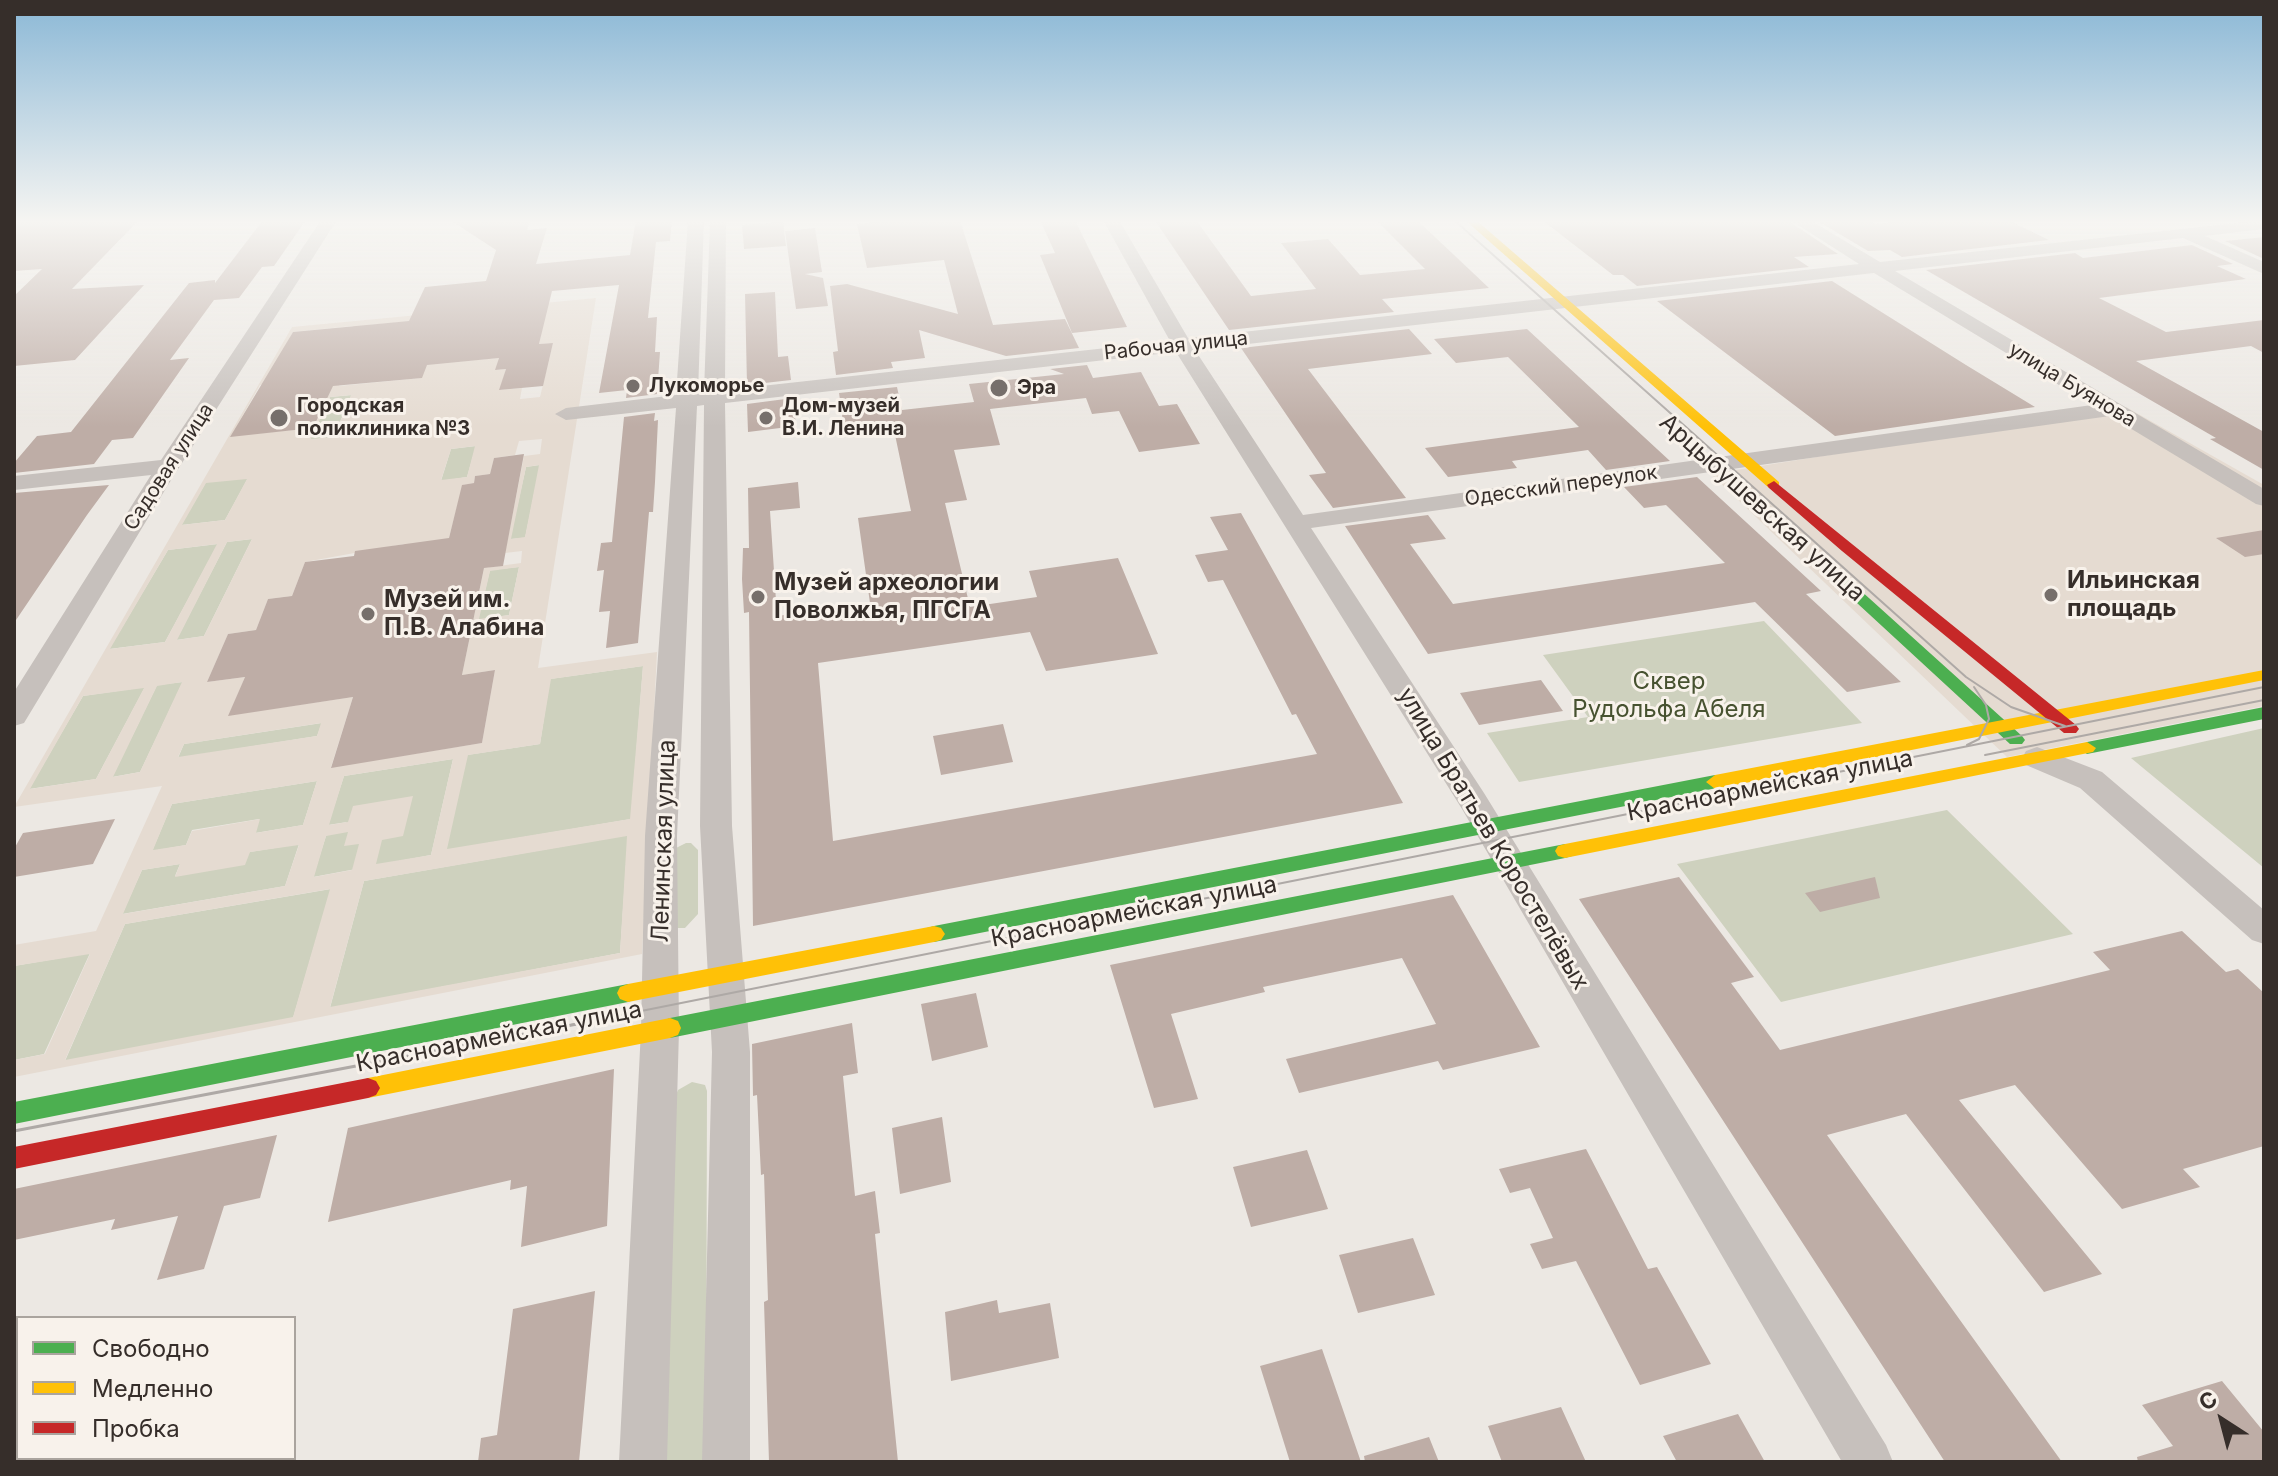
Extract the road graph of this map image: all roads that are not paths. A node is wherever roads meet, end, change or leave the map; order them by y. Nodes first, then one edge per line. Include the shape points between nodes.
1 (284, 289) edge
2 (692, 289) edge
3 (716, 289) edge
4 (1150, 289) edge
5 (1531, 289) edge
6 (1531, 289) edge
7 (1708, 289) edge
8 (1913, 289) edge
9 (1552, 308) junction
10 (1182, 345) junction
11 (714, 398) junction
12 (685, 401) junction
13 (2112, 409) junction
14 (566, 414) dead end
15 (1690, 444) dead end
16 (1745, 460) junction
17 (1713, 465) junction
18 (169, 466) junction
19 (14, 483) edge
20 (1736, 485) dead end
21 (2264, 499) edge
22 (1295, 523) junction
23 (1816, 557) dead end
24 (2264, 675) edge
25 (2264, 713) edge
26 (14, 716) edge
27 (2055, 716) junction
28 (2001, 726) junction
29 (2089, 747) junction
30 (2037, 758) junction
31 (2091, 780) junction
32 (1487, 826) junction
33 (1509, 862) junction
34 (2264, 930) edge
35 (727, 974) junction
36 (660, 987) junction
37 (729, 1016) junction
38 (660, 1030) junction
39 (14, 1113) edge
40 (14, 1158) edge
41 (643, 1462) edge
42 (726, 1462) edge
43 (1869, 1462) edge

1 - 18 street, Садовая улица
2 - 12 street, Ленинская улица
3 - 11 street, Ленинская улица
4 - 10 street, улица Братьев Коростелёвых
5 - 9 main road, Арцыбушевская улица
6 - 9 main road, Арцыбушевская улица
7 - 9 street, Рабочая улица
8 - 13 street, улица Буянова
9 - 10 street, Рабочая улица
9 - 16 main road, Арцыбушевская улица
10 - 11 street, Рабочая улица
10 - 22 street, улица Братьев Коростелёвых
11 - 12 street, Рабочая улица
11 - 35 street, Ленинская улица via 716,826
12 - 14 street, Рабочая улица
12 - 36 street, Ленинская улица via 661,836
13 - 16 street, Одесский переулок
13 - 21 street, улица Буянова
15 - 17 main road, Арцыбушевская улица
16 - 17 street, Одесский переулок
16 - 27 main road, Арцыбушевская улица
17 - 20 main road, Арцыбушевская улица
17 - 22 street, Одесский переулок
18 - 19 street
18 - 26 street, Садовая улица
22 - 32 street, улица Братьев Коростелёвых
23 - 28 main road, Арцыбушевская улица
24 - 27 main road, Красноармейская улица
25 - 29 main road, Красноармейская улица
27 - 28 main road, Красноармейская улица
27 - 29 main road, Арцыбушевская улица
28 - 30 main road, Арцыбушевская улица
28 - 32 main road, Красноармейская улица
29 - 30 main road, Красноармейская улица
29 - 31 street
30 - 31 street, Арцыбушевская улица
30 - 33 main road, Красноармейская улица
31 - 34 street, Арцыбушевская улица
32 - 33 street, улица Братьев Коростелёвых
32 - 35 main road, Красноармейская улица
33 - 37 main road, Красноармейская улица
33 - 43 street, улица Братьев Коростелёвых
35 - 36 main road, Красноармейская улица
35 - 37 street, Ленинская улица
36 - 38 street, Ленинская улица
36 - 39 main road, Красноармейская улица
37 - 38 main road, Красноармейская улица
37 - 42 street, Ленинская улица
38 - 40 main road, Красноармейская улица
38 - 41 street, Ленинская улица

